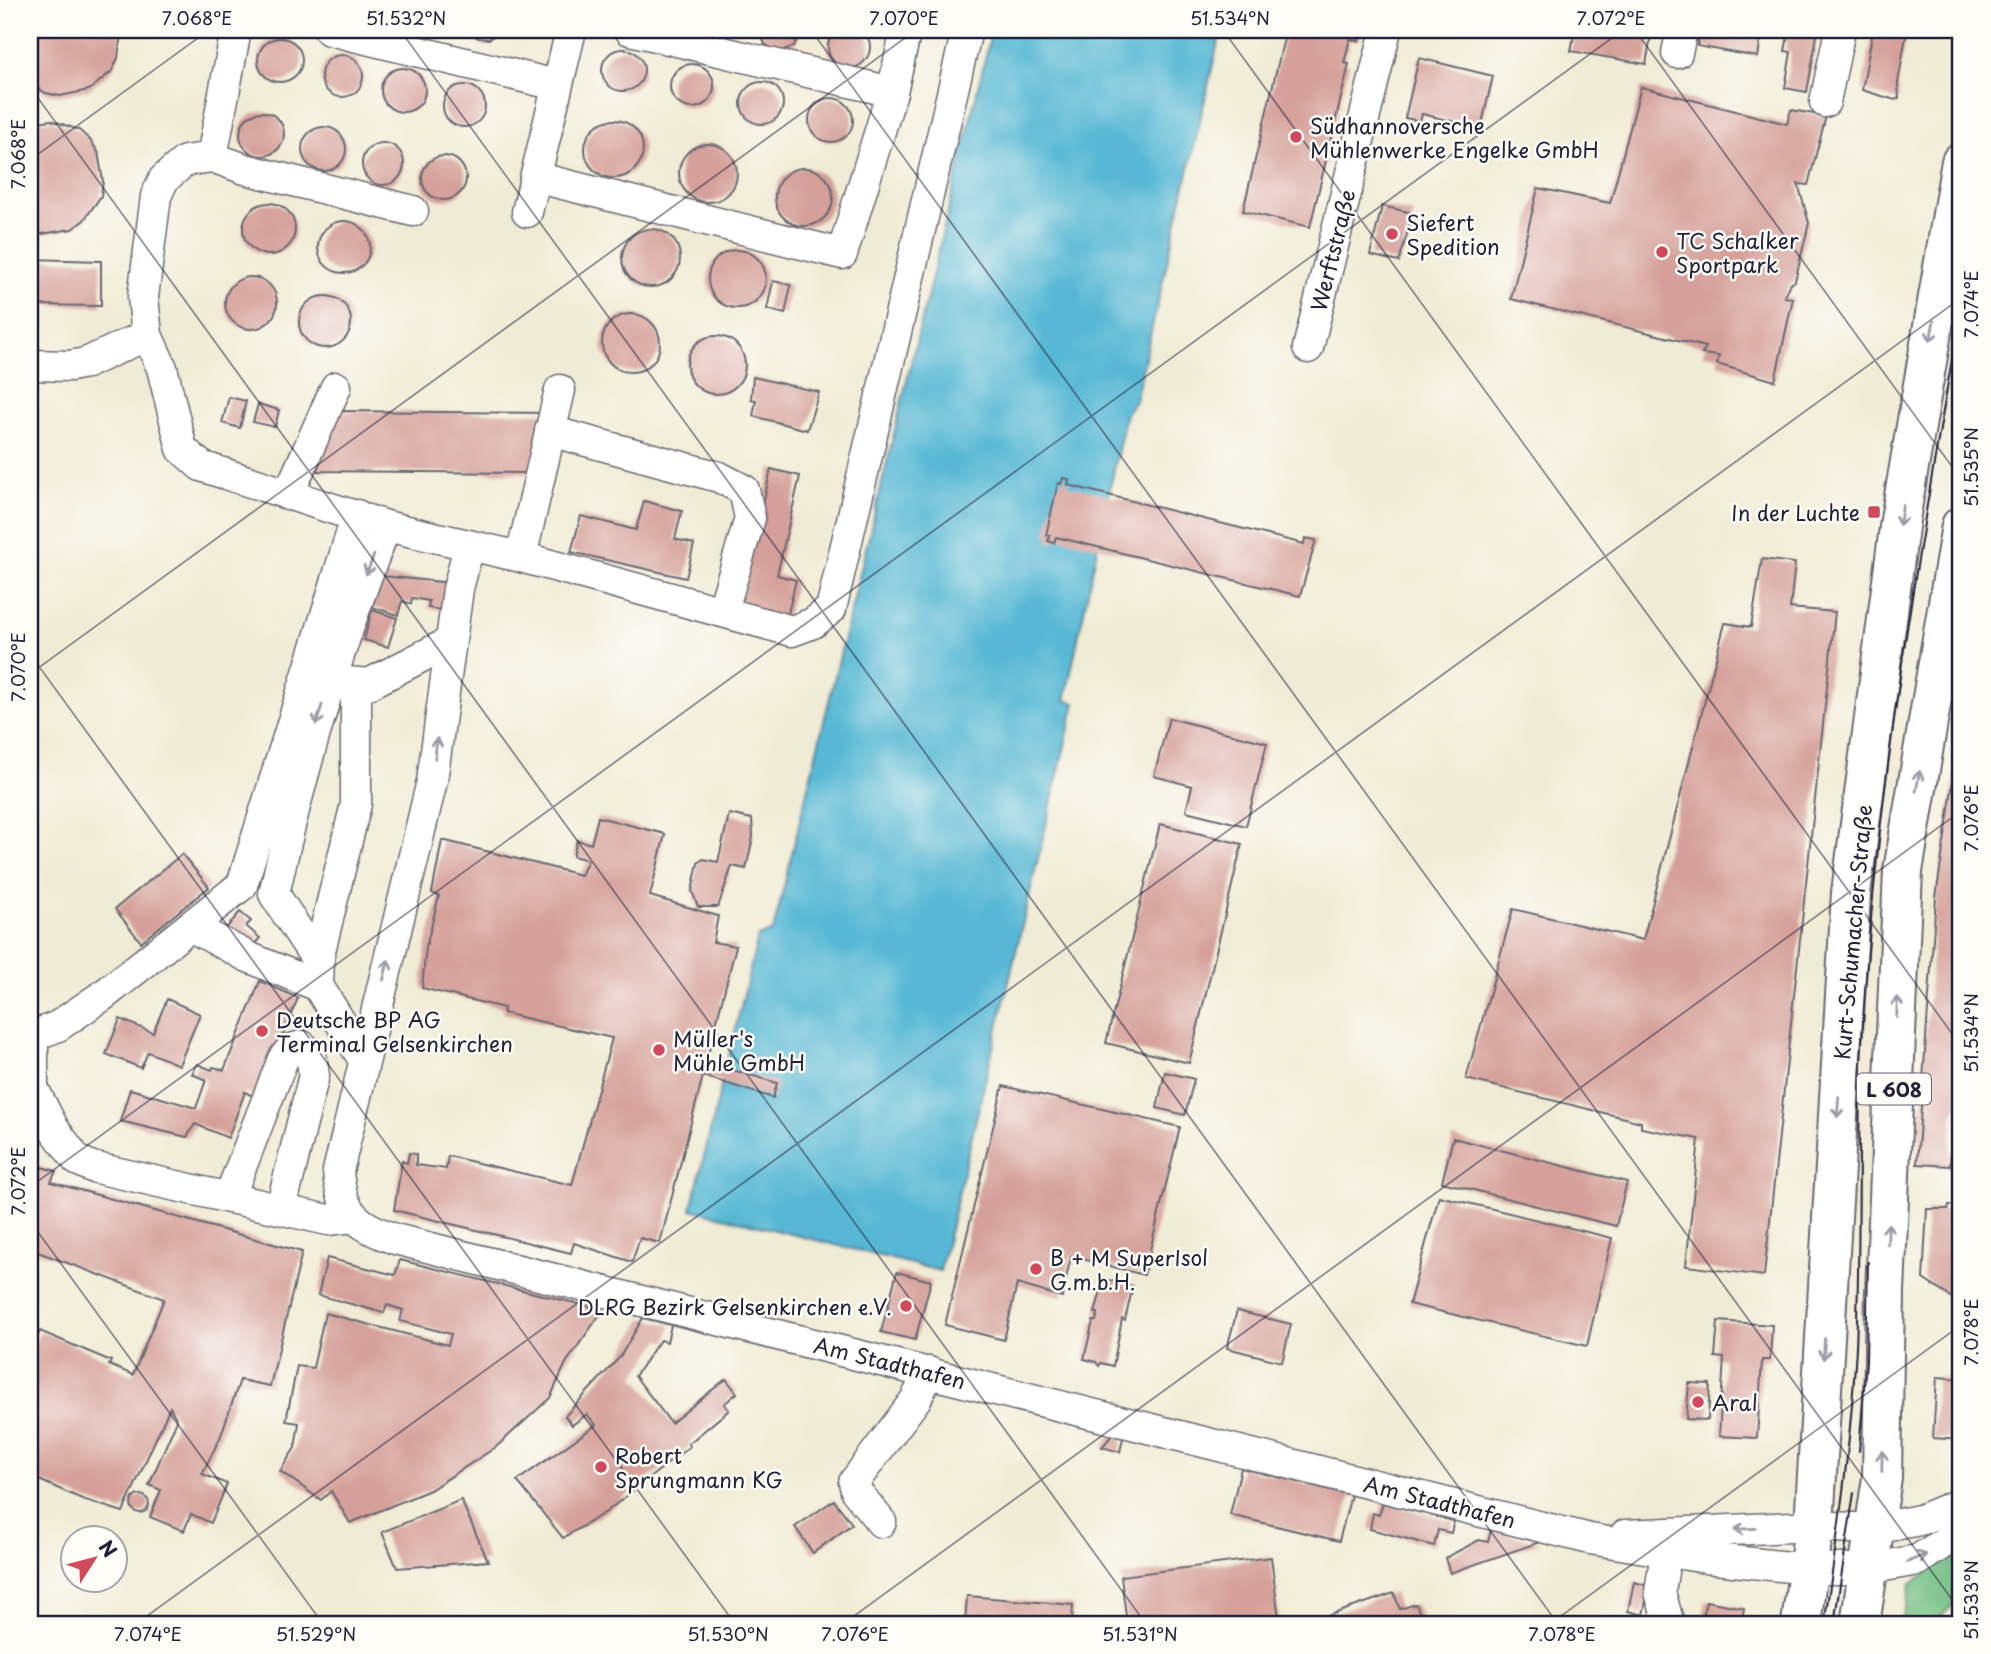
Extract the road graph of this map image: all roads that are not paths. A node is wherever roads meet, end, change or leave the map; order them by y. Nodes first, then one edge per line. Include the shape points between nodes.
1 (236, 30) edge
2 (329, 30) edge
3 (571, 30) edge
4 (630, 30) edge
5 (905, 30) edge
6 (967, 30) edge
7 (1386, 30) edge
8 (1840, 30) edge
9 (556, 85) junction
10 (892, 92) junction
11 (1825, 103) dead end
12 (212, 157) junction
13 (1961, 162) edge
14 (535, 177) junction
15 (413, 211) dead end
16 (527, 212) dead end
17 (147, 335) junction
18 (1308, 348) dead end
19 (30, 365) edge
20 (336, 387) dead end
21 (560, 390) dead end
22 (550, 431) junction
23 (288, 495) junction
24 (357, 515) junction
25 (386, 526) junction
26 (1961, 526) edge
27 (469, 547) junction
28 (521, 558) junction
29 (723, 610) junction
30 (450, 642) junction
31 (343, 682) junction
32 (192, 927) junction
33 (318, 974) junction
34 (31, 1035) edge
35 (364, 1060) junction
36 (32, 1089) edge
37 (229, 1198) junction
38 (281, 1208) junction
39 (353, 1217) junction
40 (929, 1372) junction
41 (1961, 1503) edge
42 (881, 1522) dead end
43 (1814, 1526) junction
44 (1873, 1529) junction
45 (1961, 1531) edge
46 (1590, 1539) junction
47 (1666, 1552) junction
48 (1808, 1569) junction
49 (1867, 1569) junction
50 (1669, 1624) edge
51 (1801, 1624) edge
52 (1860, 1624) edge

1 - 12 street
2 - 9 street
3 - 9 street
4 - 10 street
5 - 10 street
6 - 29 street via 831,609 792,631
7 - 18 street, Werftstraße
8 - 11 street
9 - 14 street
10 - 14 street via 842,254
12 - 15 street
12 - 17 street via 194,157 176,166 156,196 143,297
13 -> 43 main road, Kurt-Schumacher-Straße / L 608 via 1900,520 1851,893
14 - 16 street
17 - 19 street via 86,363
17 - 23 street via 162,368 181,449 201,466
20 - 23 street
21 - 22 street
22 - 28 street
22 - 29 street via 719,477 744,490 750,518
23 - 24 street
24 - 25 street
24 - 32 street via 242,886
25 - 27 street
25 -> 31 street via 355,603
44 -> 26 main road, L 608 via 1881,1478 1903,871
27 - 28 street
27 - 30 street
28 - 29 street
30 - 31 street via 369,684
35 -> 30 street via 432,781
31 - 33 street via 356,804
31 -> 33 street via 298,785 274,894
32 - 33 street via 248,957
32 - 34 street via 58,1026
33 - 35 street
34 - 36 street
35 - 39 street via 338,1171 340,1192
36 - 37 street via 77,1160
37 - 38 street
37 - 38 street via 283,1059 291,1049 302,1046 311,1054 314,1075
38 - 39 street via 328,1220
39 - 40 street, Am Stadthafen via 368,1230 395,1239
40 - 42 street via 916,1399 854,1482
40 - 46 street, Am Stadthafen
41 - 44 street, Am Stadthafen via 1920,1520
43 - 44 street, Am Stadthafen
43 -> 46 street, Am Stadthafen via 1658,1531
43 - 48 main road, Kurt-Schumacher-Straße / L 608
44 - 49 main road, L 608
49 -> 45 street, Am Stadthafen via 1917,1560
46 - 47 street, Am Stadthafen
47 - 48 street, Am Stadthafen
47 - 50 street via 1660,1592
48 - 49 street, Am Stadthafen
48 - 51 main road, Kurt-Schumacher-Straße / L 608
49 - 52 main road, L 608

